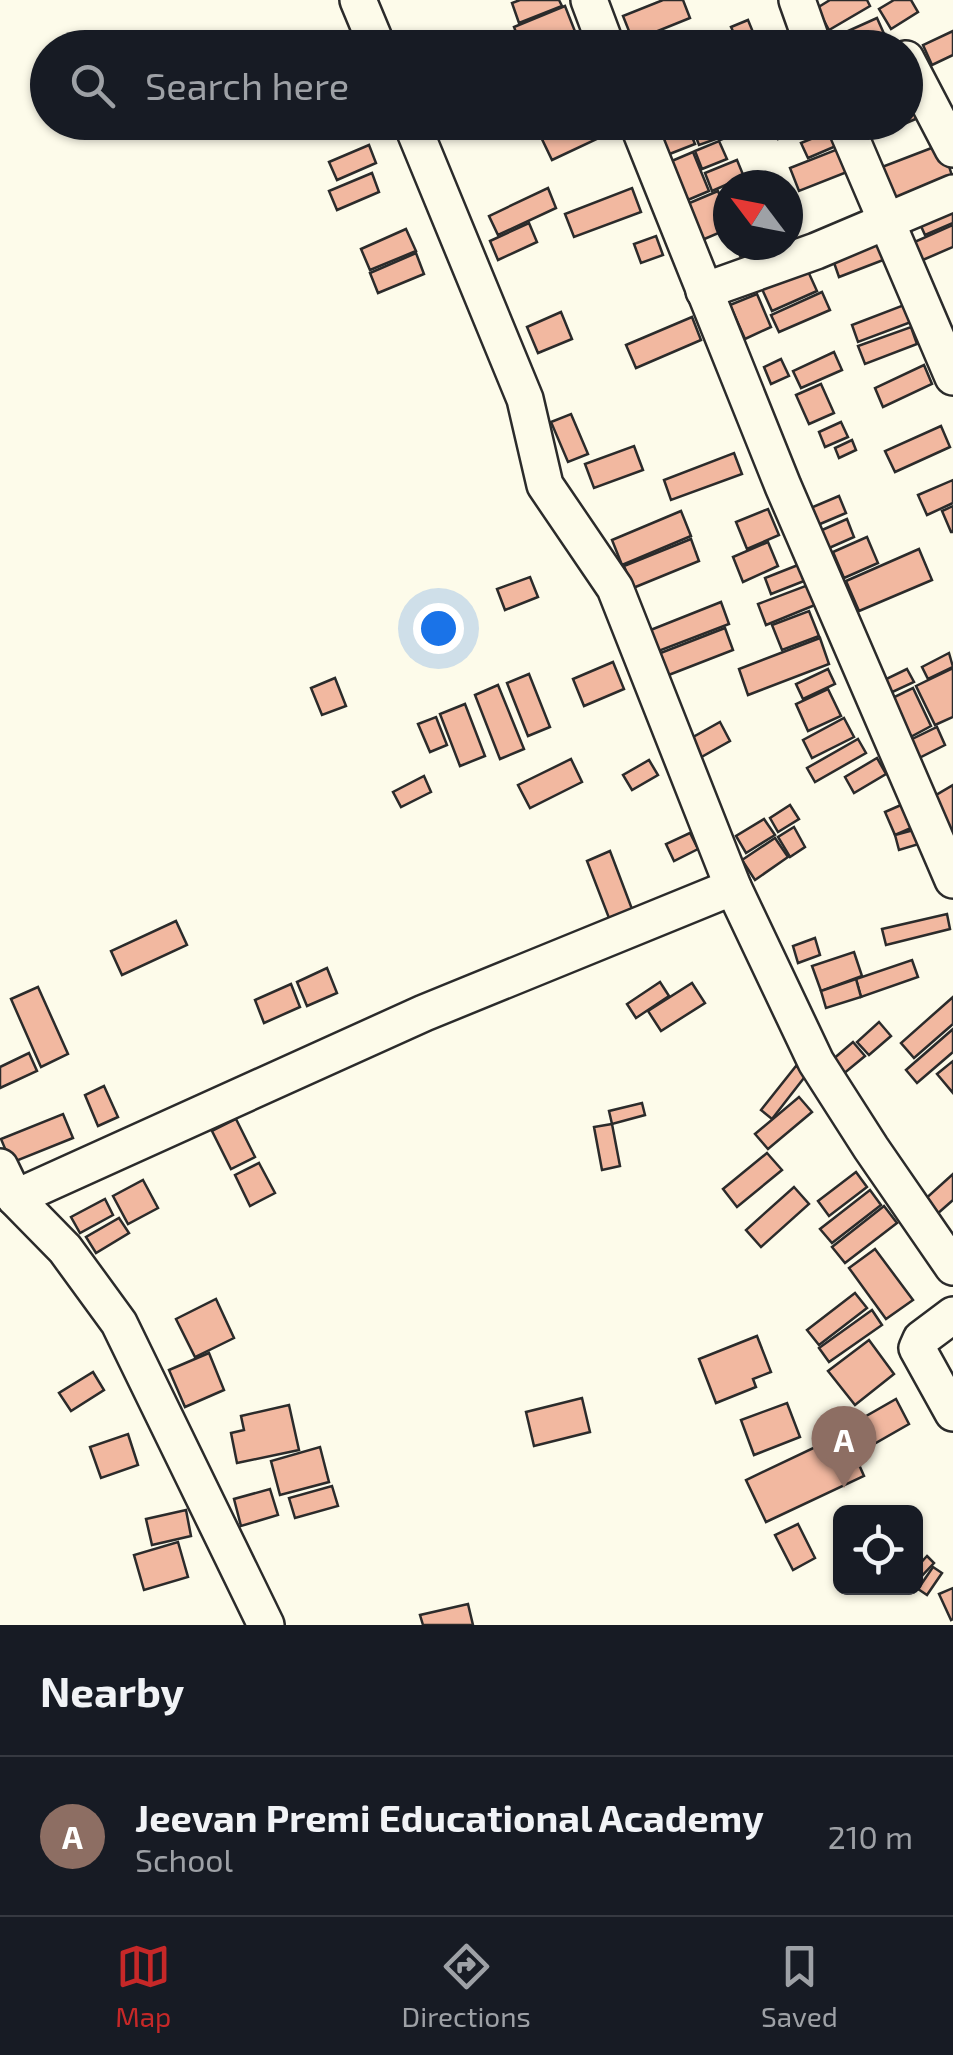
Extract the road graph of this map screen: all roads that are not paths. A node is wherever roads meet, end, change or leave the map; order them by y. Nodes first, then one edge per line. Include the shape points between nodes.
1 (358, 0) edge
2 (588, 0) edge
3 (797, 0) edge
4 (370, 30) edge
5 (600, 30) edge
6 (808, 30) edge
7 (923, 92) edge
8 (417, 140) edge
9 (644, 140) edge
10 (851, 140) edge
11 (953, 149) edge
12 (953, 194) edge
13 (884, 221) junction
14 (704, 291) junction
15 (953, 377) edge
16 (953, 880) edge
17 (732, 887) junction
18 (8, 1182) edge
19 (953, 1266) edge
20 (953, 1314) edge
21 (953, 1412) edge
22 (266, 1625) edge

1 - 4 street
2 - 5 street
3 - 6 street
7 - 11 street
8 - 17 street via 524,400 544,485 615,588
9 - 14 street
10 - 13 street
12 - 13 street
13 - 14 street
13 - 15 street
14 - 16 street
17 - 18 street
17 - 19 street via 816,1062
18 - 22 street via 119,1323
20 - 21 street via 917,1348

